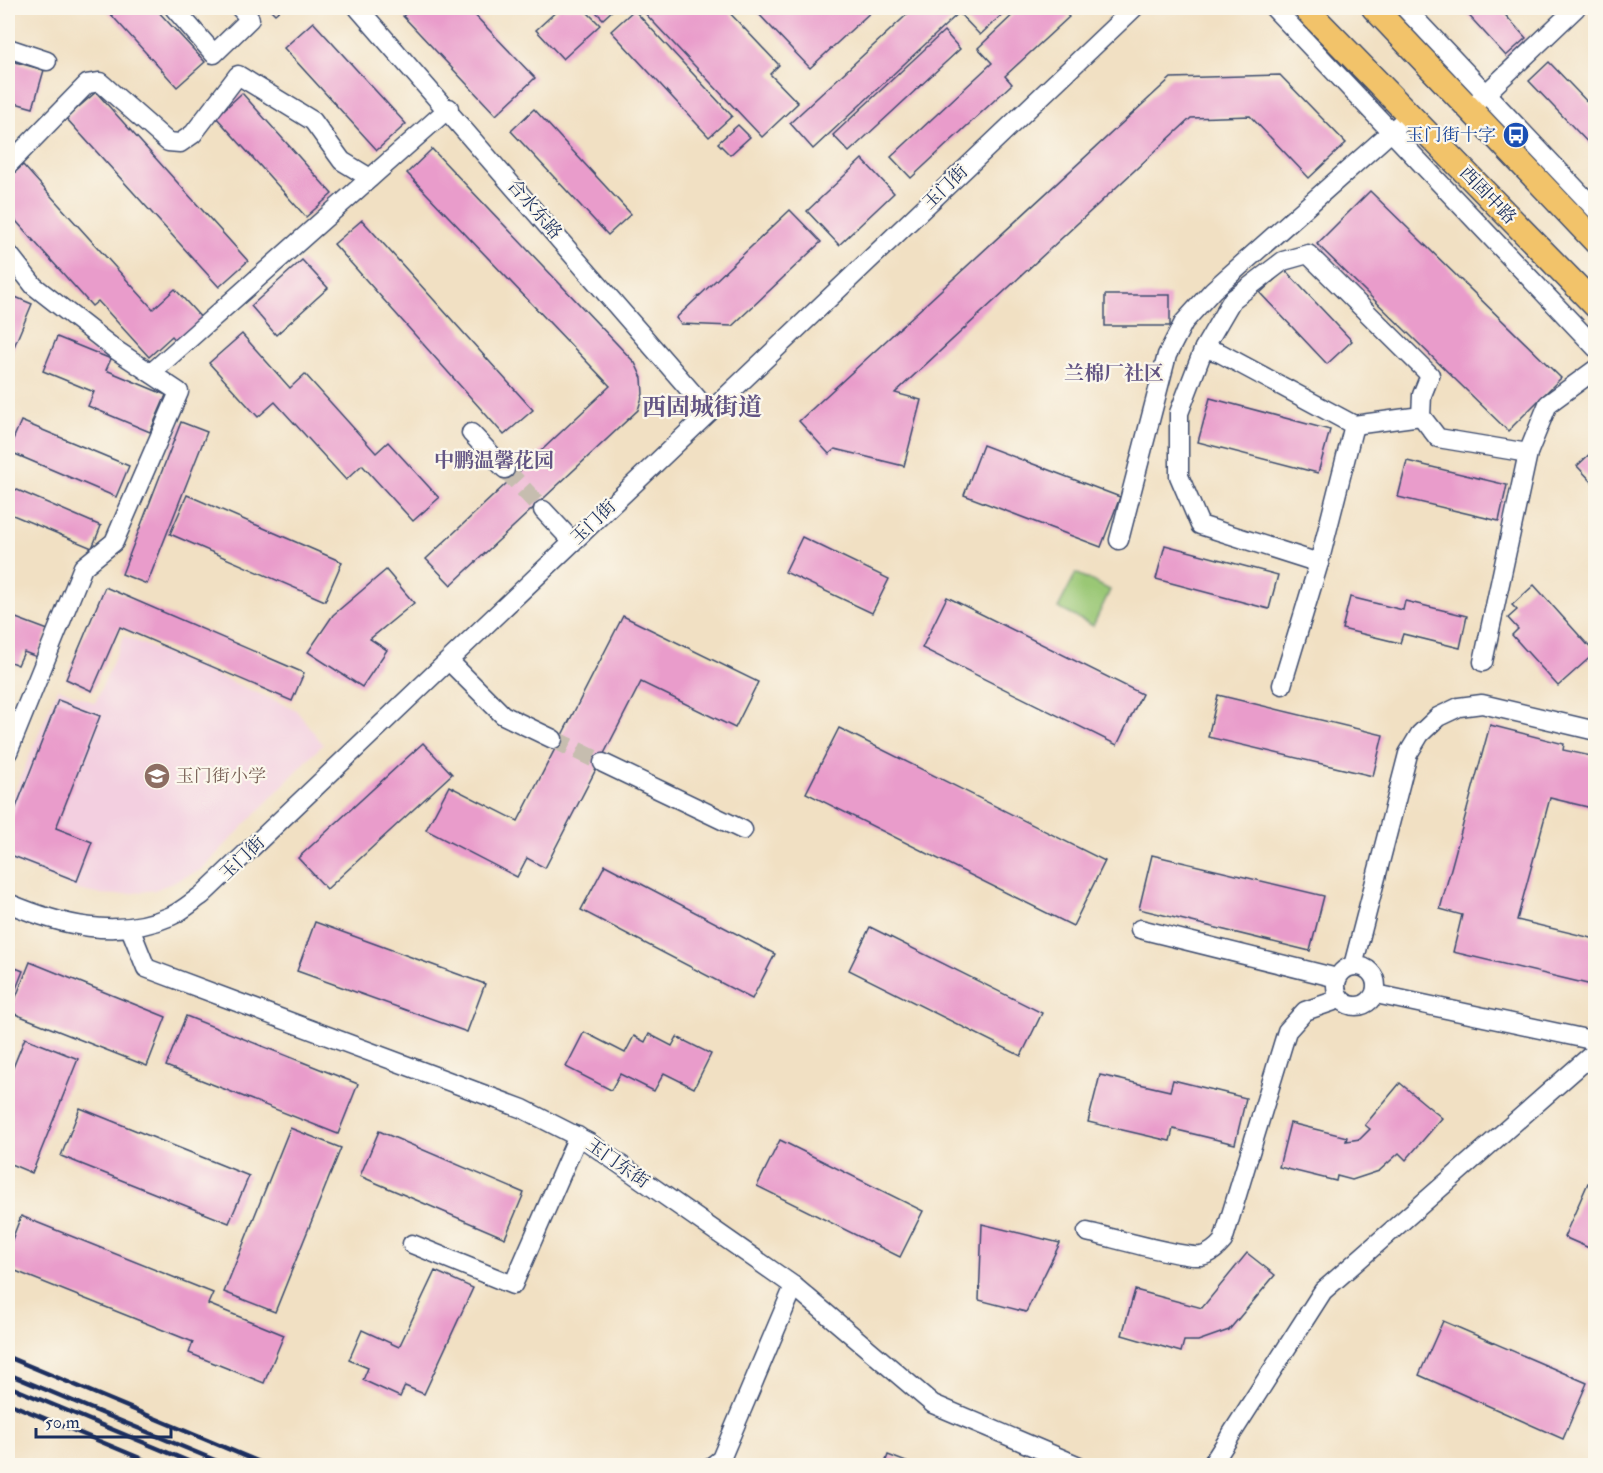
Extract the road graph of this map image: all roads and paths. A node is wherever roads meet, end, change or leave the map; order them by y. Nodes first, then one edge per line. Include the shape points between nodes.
1 (174, 8) edge
2 (240, 8) edge
3 (358, 8) edge
4 (1134, 8) edge
5 (1274, 8) edge
6 (1305, 8) edge
7 (1374, 8) edge
8 (1405, 8) edge
9 (1576, 8) edge
10 (8, 48) edge
11 (47, 60) dead end
12 (1478, 101) junction
13 (448, 108) junction
14 (1410, 115) junction
15 (1391, 132) junction
16 (8, 165) edge
17 (370, 178) junction
18 (1596, 210) edge
19 (1596, 242) edge
20 (8, 253) edge
21 (1596, 306) edge
22 (1204, 348) junction
23 (1596, 348) edge
24 (1596, 369) edge
25 (151, 373) junction
26 (709, 412) junction
27 (1420, 416) junction
28 (1354, 425) junction
29 (471, 433) dead end
30 (1528, 453) junction
31 (505, 469) tunnel mouth
32 (543, 510) tunnel mouth
33 (1119, 540) dead end
34 (573, 542) junction
35 (1319, 563) junction
36 (449, 661) junction
37 (1483, 662) dead end
38 (1282, 686) dead end
39 (1596, 731) edge
40 (553, 739) tunnel mouth
41 (8, 752) edge
42 (603, 763) tunnel mouth
43 (743, 830) dead end
44 (8, 903) edge
45 (130, 928) junction
46 (1140, 929) dead end
47 (1353, 966) junction
48 (1337, 978) junction
49 (1376, 994) junction
50 (1340, 999) junction
51 (1596, 1041) edge
52 (1596, 1051) edge
53 (578, 1136) junction
54 (1087, 1232) dead end
55 (412, 1244) dead end
56 (794, 1286) junction
57 (712, 1466) edge
58 (1079, 1466) edge
59 (1211, 1466) edge

1 - 2 street via 214,54 250,19
3 - 13 street, 合水东路
4 - 26 street, 玉门街
5 - 15 street
6 - 14 main road, 西固中路
7 - 12 main road
8 - 12 street
9 - 12 street
10 - 11 street
12 - 18 street
12 - 19 main road
13 - 17 street
13 - 26 street, 合水东路
14 - 15 street
14 - 21 main road, 西固中路
15 - 23 street
15 - 33 street via 1213,290 1184,322 1162,372
16 - 17 street via 87,84 100,82 168,142 180,143 193,134 238,75 313,121 342,161
17 - 25 street
20 - 25 street via 34,286
22 - 27 street via 1232,300 1283,261 1308,254 1430,375 1422,395
22 - 28 street
22 - 35 street via 1179,413 1179,476 1200,525
24 - 30 street via 1548,404
25 - 41 street via 179,392 114,542 83,567
26 - 34 street, 玉门街
27 - 28 street
27 - 30 street via 1438,438
28 - 35 street
29 - 31 street
30 - 37 street
32 - 34 street
34 - 36 street, 玉门街
35 - 38 street
36 - 40 street via 503,715
36 - 45 street, 玉门街 via 202,896 174,915
39 - 47 street via 1482,704 1459,707 1438,717 1420,734 1408,754
42 - 43 street
44 - 45 street, 玉门街 via 73,925
45 - 53 street, 玉门东街 via 146,968 523,1109
46 - 48 street
47 - 48 street
47 - 49 street via 1373,973
48 - 50 street
49 - 50 street via 1359,1007
49 - 51 street
50 - 54 street via 1305,1011 1287,1031 1218,1248 1192,1256
52 - 59 street via 1323,1292
53 - 55 street via 513,1285
53 - 56 street, 玉门东街
56 - 57 street via 721,1459
56 - 58 street, 玉门东街 via 933,1404

